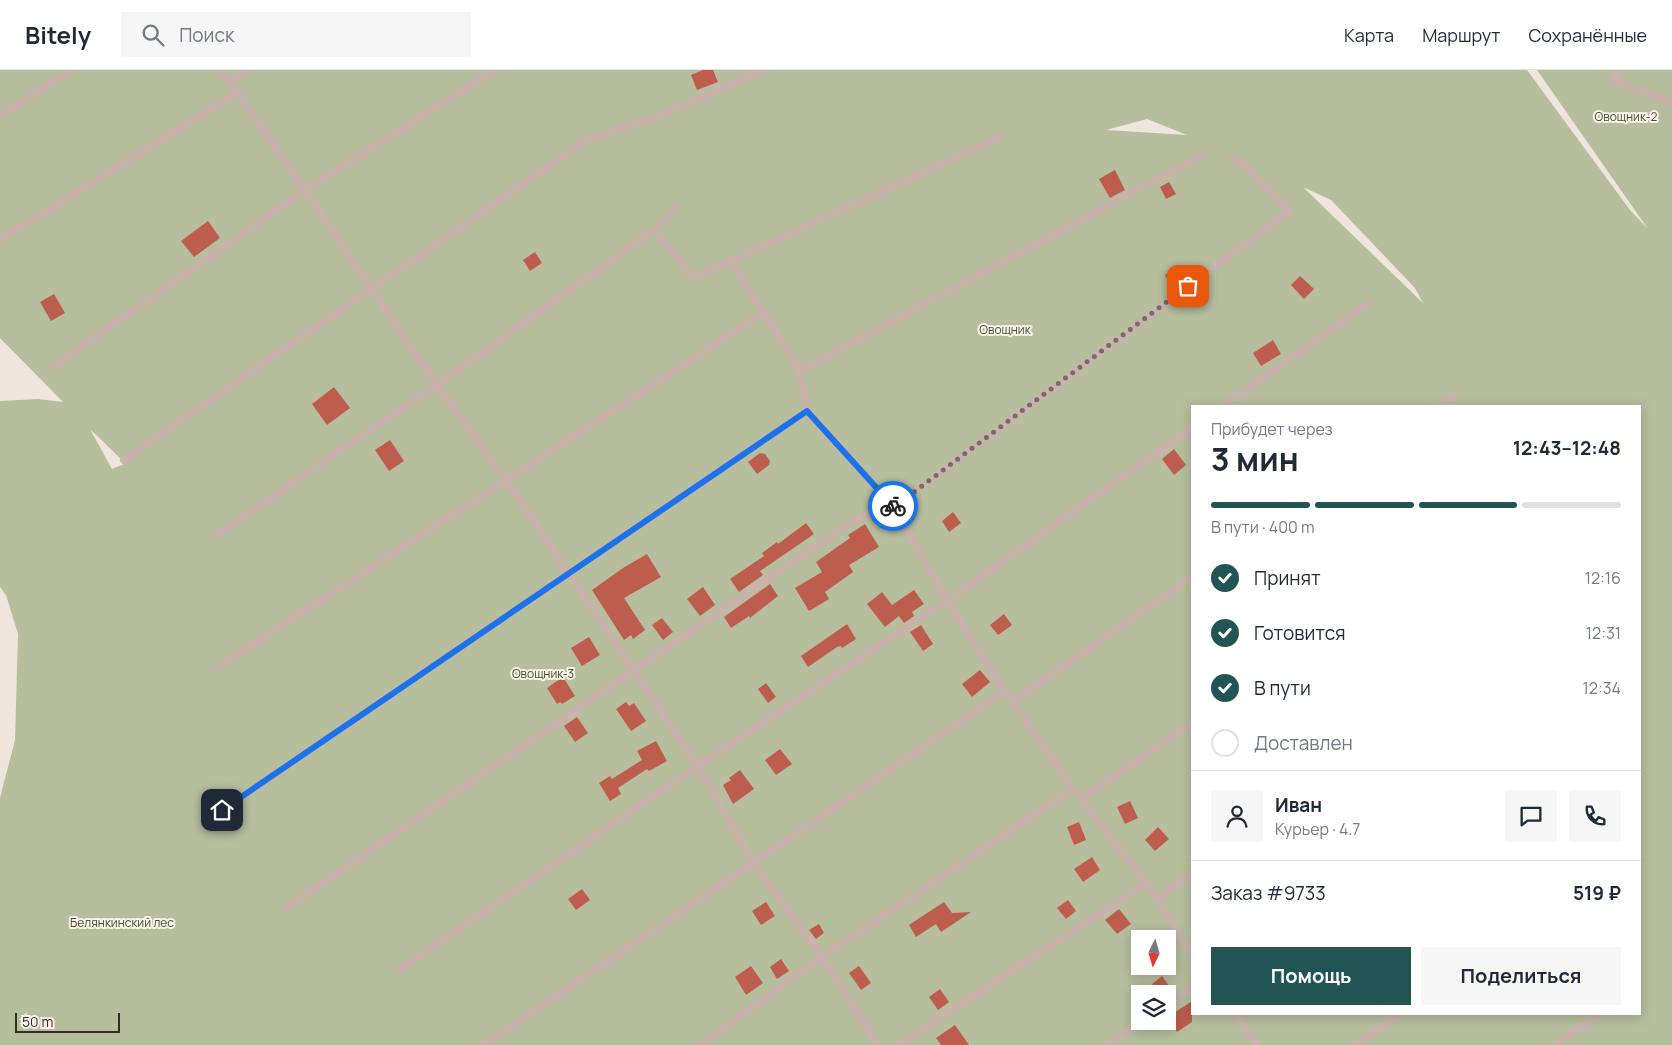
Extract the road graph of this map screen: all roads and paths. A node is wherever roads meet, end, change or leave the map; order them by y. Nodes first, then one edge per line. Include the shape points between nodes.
1 (72, 70) edge
2 (220, 70) edge
3 (248, 70) edge
4 (495, 70) edge
5 (764, 70) edge
6 (1619, 70) edge
7 (229, 82) junction
8 (238, 92) junction
9 (1672, 103) edge
10 (0, 116) edge
11 (1000, 137) dead end
12 (1204, 154) dead end
13 (1232, 159) dead end
14 (304, 191) junction
15 (675, 208) dead end
16 (654, 230) junction
17 (0, 240) edge
18 (731, 261) junction
19 (372, 289) junction
20 (1371, 302) dead end
21 (764, 312) junction
22 (53, 367) dead end
23 (800, 371) junction
24 (437, 385) junction
25 (1454, 396) dead end
26 (1224, 405) edge
27 (1440, 405) edge
28 (807, 411) junction
29 (1191, 429) edge
30 (124, 460) dead end
31 (507, 481) junction
32 (894, 507) junction
33 (218, 534) dead end
34 (569, 574) junction
35 (1191, 578) edge
36 (948, 601) junction
37 (218, 667) dead end
38 (634, 670) junction
39 (1005, 691) junction
40 (1014, 701) junction
41 (1191, 724) edge
42 (698, 766) junction
43 (1073, 789) junction
44 (1082, 799) junction
45 (222, 810) dead end
46 (754, 863) junction
47 (1191, 875) edge
48 (1147, 883) junction
49 (1158, 899) junction
50 (285, 909) dead end
51 (1191, 955) edge
52 (822, 957) junction
53 (400, 970) dead end
54 (1191, 989) edge
55 (1176, 999) edge
56 (1236, 1015) edge
57 (1398, 1015) edge
58 (1598, 1015) edge
59 (1131, 1029) edge
60 (482, 1045) edge
61 (701, 1045) edge
62 (878, 1045) edge
63 (899, 1045) edge
64 (1107, 1045) edge
65 (1257, 1045) edge
66 (1356, 1045) edge
67 (1556, 1045) edge

1 - 10 lane
2 - 7 lane
3 - 7 lane
4 - 14 lane
5 - 19 lane via 659,116 587,140
6 - 9 lane via 1615,81
7 - 8 lane
8 - 14 lane
8 - 17 lane
11 - 18 lane
12 - 23 lane
13 - 32 lane via 1246,166 1289,211
14 - 19 lane
14 - 22 lane
15 - 16 lane
16 - 18 lane via 694,278
16 - 24 lane
18 - 21 lane
19 - 24 lane
19 - 30 lane
20 - 26 lane
21 - 23 lane
21 - 31 lane
23 - 28 lane
24 - 31 lane
24 - 33 lane
25 - 27 lane
28 - 32 lane
28 - 34 lane
29 - 36 lane
31 - 34 lane
31 - 37 lane
32 - 36 lane
32 - 38 lane via 856,519
34 - 38 lane
34 - 45 lane
35 - 40 lane
36 - 39 lane
36 - 42 lane
38 - 42 lane
38 - 50 lane
39 - 40 lane
39 - 46 lane
40 - 43 lane
41 - 44 lane
42 - 46 lane
42 - 53 lane
43 - 44 lane
43 - 52 lane
44 - 48 lane
46 - 52 lane
46 - 60 lane
47 - 49 lane
48 - 49 lane
48 - 63 lane
49 - 51 lane
52 - 61 lane
52 - 62 lane
54 - 55 lane
56 - 65 lane
57 - 66 lane
58 - 67 lane
59 - 64 lane

